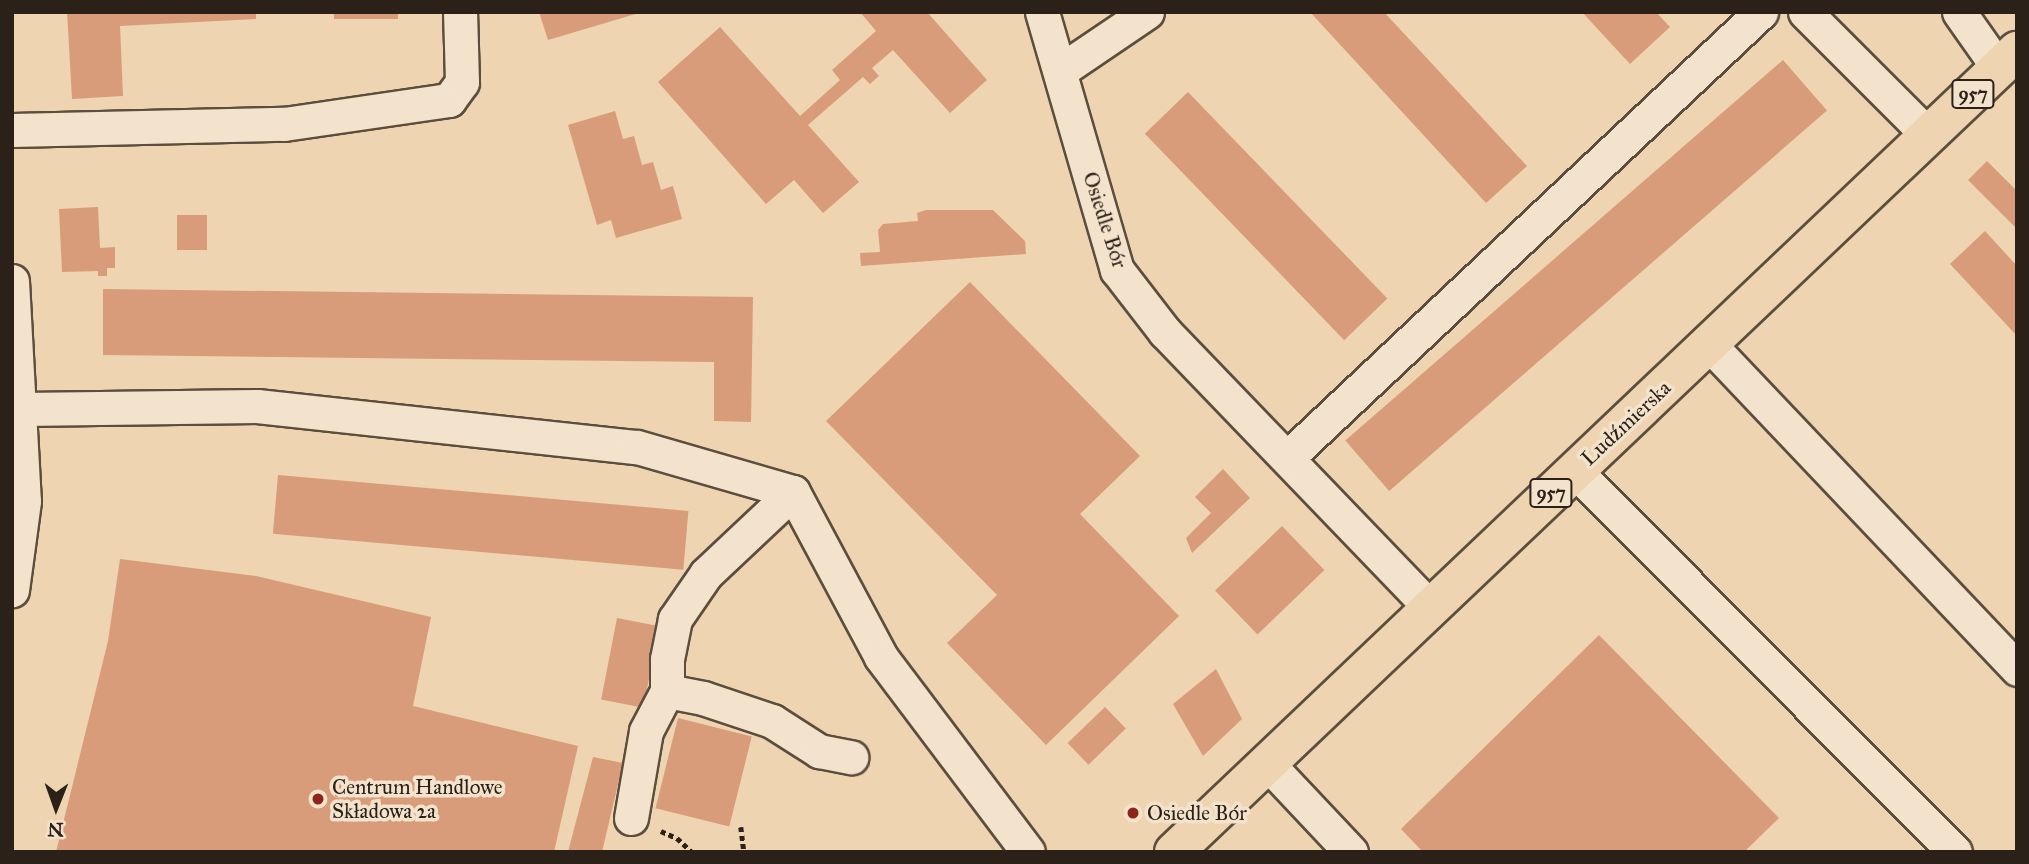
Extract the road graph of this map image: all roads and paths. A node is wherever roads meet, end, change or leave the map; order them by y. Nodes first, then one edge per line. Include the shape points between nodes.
1 (460, 12) edge
2 (1042, 12) edge
3 (1147, 12) edge
4 (1761, 12) edge
5 (1805, 12) edge
6 (1959, 12) edge
7 (2008, 60) edge
8 (1060, 71) junction
9 (12, 130) edge
10 (1929, 136) junction
11 (12, 281) edge
12 (1709, 344) junction
13 (21, 409) junction
14 (1287, 458) junction
15 (1575, 471) junction
16 (793, 492) junction
17 (16, 528) edge
18 (12, 590) edge
19 (1430, 607) junction
20 (2017, 669) edge
21 (667, 691) junction
22 (851, 757) dead end
23 (1268, 764) junction
24 (631, 818) dead end
25 (741, 827) dead end
26 (1938, 846) edge
27 (744, 852) edge
28 (1028, 852) edge
29 (1174, 852) edge
30 (1351, 852) edge

1 - 9 street via 462,82 449,100 284,124
2 - 8 street, Osiedle Bór
3 - 8 street
4 - 14 street
5 - 10 street
6 - 7 street
7 - 10 main road, Ludźmierska / 957
8 - 14 street, Osiedle Bór via 1117,270 1165,332
10 - 12 main road, Ludźmierska / 957
11 - 13 street
12 - 15 main road, Ludźmierska / 957
12 - 20 street
13 - 16 street via 257,406 637,447
13 - 17 street via 24,501
14 - 19 street, Osiedle Bór
15 - 19 main road, Ludźmierska / 957
15 - 26 street
16 - 21 street via 706,574 675,619 667,659
16 - 28 street via 881,657
17 - 18 street
19 - 23 main road, Ludźmierska / 957
21 - 22 street via 772,721 819,751
21 - 24 street via 646,731
23 - 29 main road, Ludźmierska / 957
23 - 30 street
25 - 27 path

